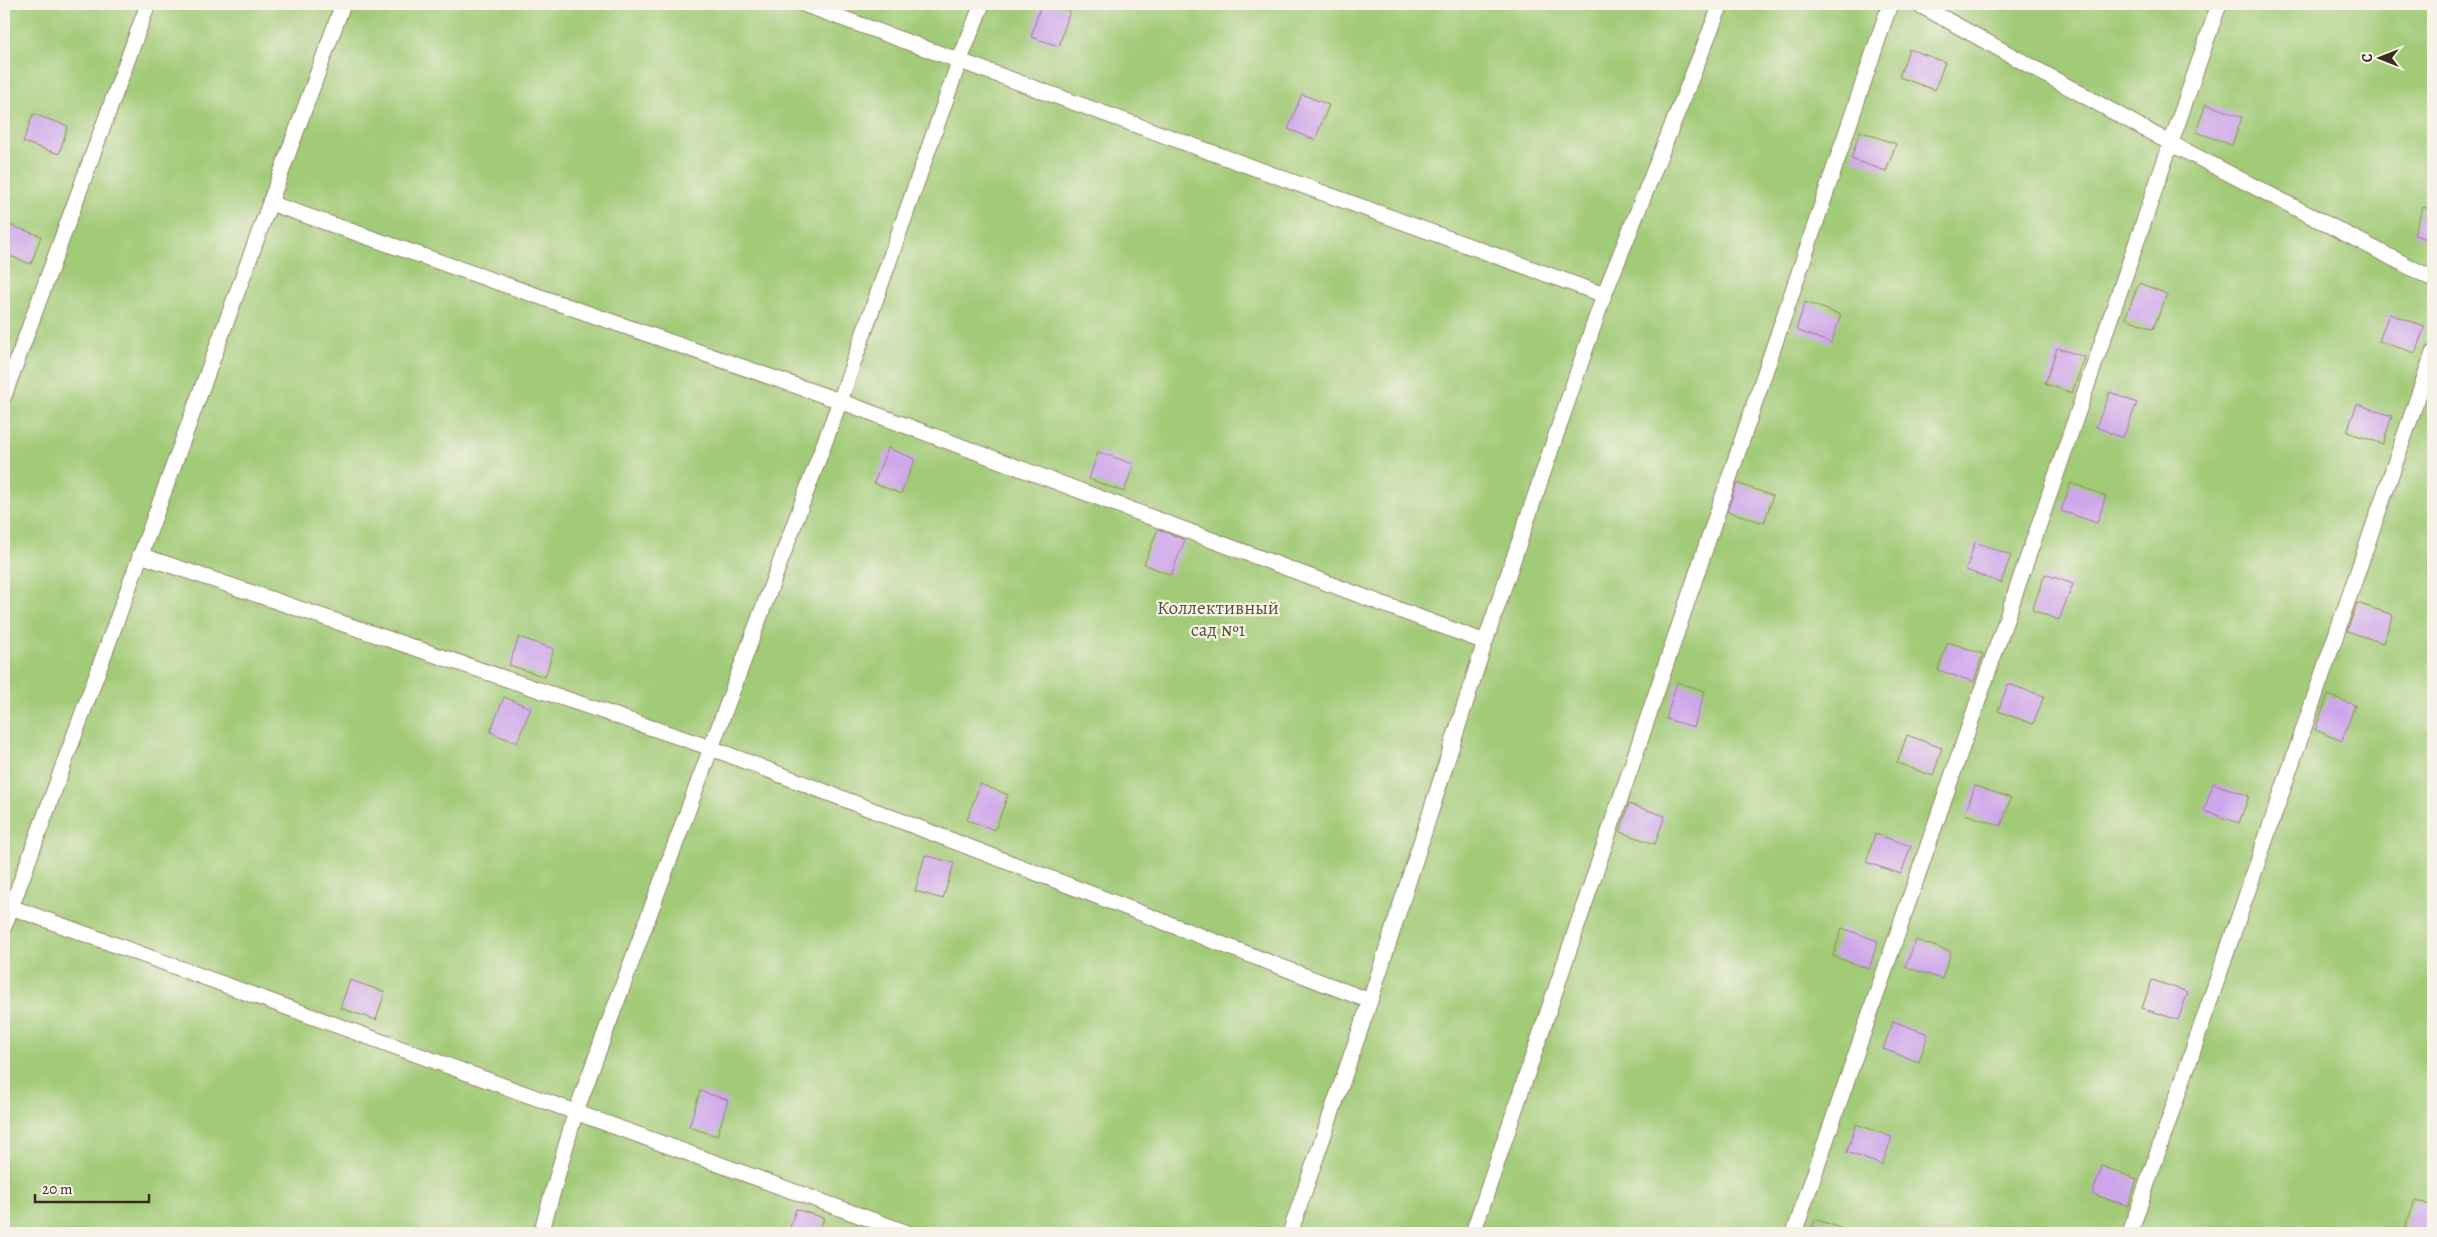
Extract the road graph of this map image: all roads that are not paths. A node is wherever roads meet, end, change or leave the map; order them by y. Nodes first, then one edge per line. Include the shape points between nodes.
1 (148, 4) edge
2 (343, 4) edge
3 (803, 4) edge
4 (982, 4) edge
5 (1721, 4) edge
6 (1890, 4) edge
7 (1918, 4) edge
8 (2218, 4) edge
9 (959, 62) junction
10 (2170, 143) junction
11 (270, 203) junction
12 (2433, 279) edge
13 (1604, 295) junction
14 (2433, 353) edge
15 (4, 396) edge
16 (840, 402) junction
17 (140, 555) junction
18 (1485, 642) junction
19 (711, 748) junction
20 (11, 908) junction
21 (4, 926) edge
22 (1370, 1001) junction
23 (575, 1114) junction
24 (541, 1233) edge
25 (908, 1233) edge
26 (1290, 1233) edge
27 (1473, 1233) edge
28 (1794, 1233) edge
29 (2130, 1233) edge

1 - 15 lane
2 - 11 lane
3 - 9 lane
4 - 9 lane
5 - 13 lane
6 - 27 lane
7 - 10 lane
8 - 10 lane
9 - 13 lane
9 - 16 lane
10 - 12 lane
10 - 28 lane
11 - 16 lane
11 - 17 lane
13 - 18 lane
14 - 29 lane
16 - 18 lane
16 - 19 lane
17 - 19 lane
17 - 20 lane
18 - 22 lane
19 - 22 lane
19 - 23 lane
20 - 21 lane
20 - 23 lane
22 - 26 lane
23 - 24 lane
23 - 25 lane

